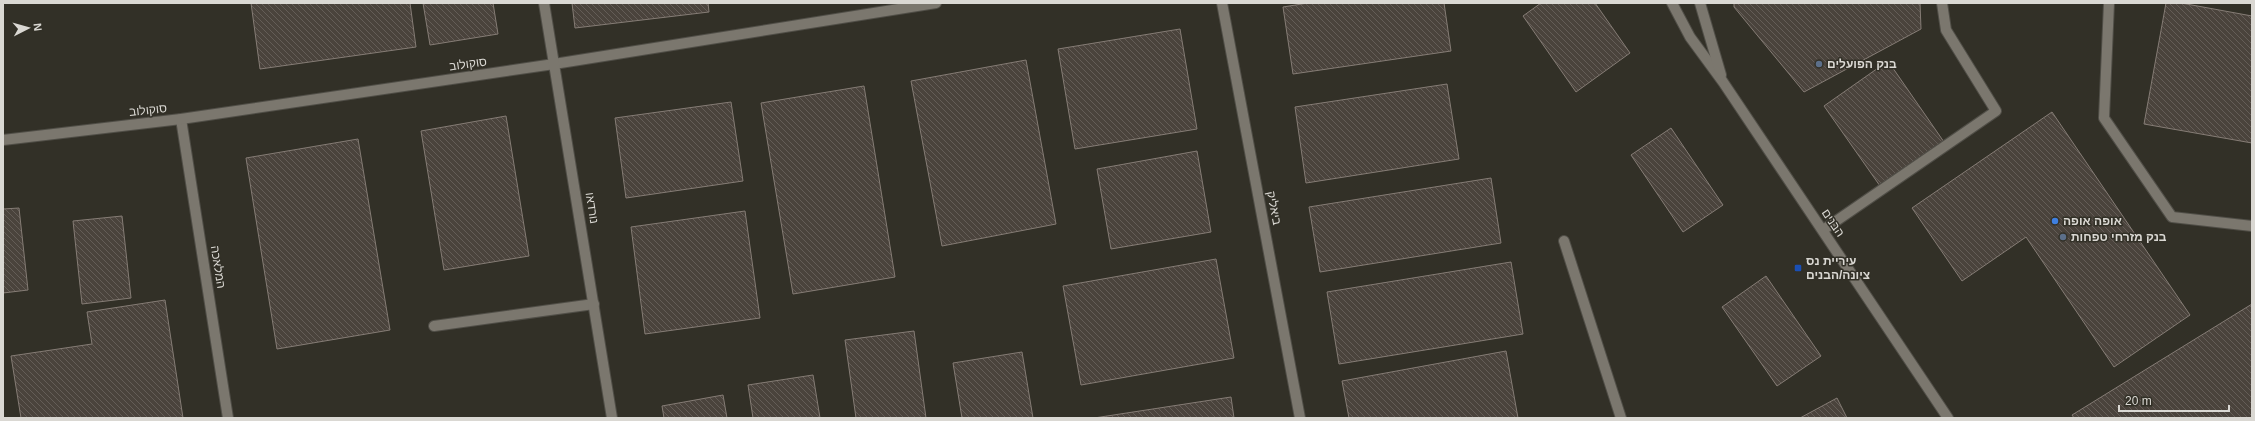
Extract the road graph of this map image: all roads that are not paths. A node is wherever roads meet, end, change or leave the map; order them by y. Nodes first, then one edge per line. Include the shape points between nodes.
1 (544, 3) edge
2 (936, 3) edge
3 (1222, 3) edge
4 (1672, 3) edge
5 (1700, 3) edge
6 (1942, 3) edge
7 (2109, 3) edge
8 (554, 64) junction
9 (1723, 82) junction
10 (181, 119) junction
11 (3, 140) edge
12 (2252, 226) edge
13 (1822, 230) junction
14 (1564, 241) dead end
15 (594, 304) junction
16 (434, 326) dead end
17 (228, 418) edge
18 (612, 418) edge
19 (1300, 418) edge
20 (1621, 418) edge
21 (1948, 418) edge

1 - 8 street, נורדאו
2 - 8 street, סוקולוב
3 - 19 street, ביאליק
4 - 9 street, הבנים via 1690,37
5 - 9 street, הבנים
6 - 13 street via 1946,30 1996,111
7 - 12 street via 2104,118 2172,217
8 - 10 street, סוקולוב
8 - 15 street, נורדאו
9 - 13 street, הבנים
10 - 11 street, סוקולוב
10 - 17 street, המלאכה
13 - 21 street, הבנים
14 - 20 street
15 - 16 street
15 - 18 street, נורדאו

